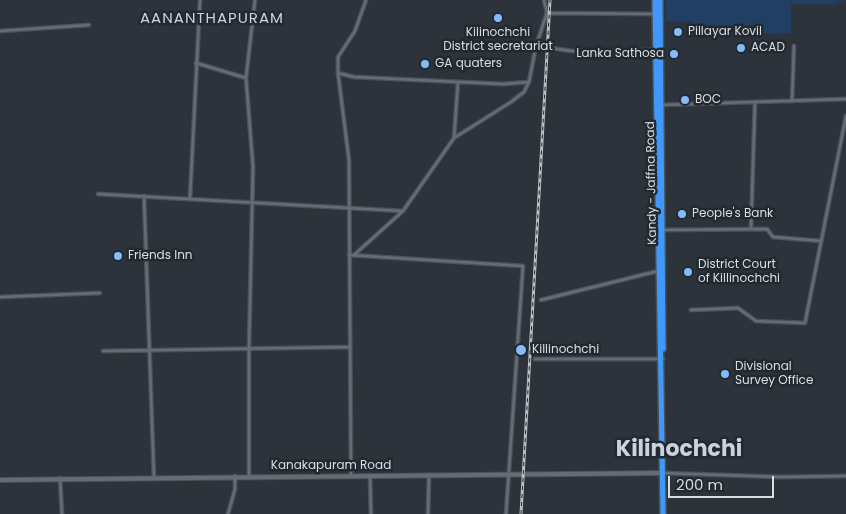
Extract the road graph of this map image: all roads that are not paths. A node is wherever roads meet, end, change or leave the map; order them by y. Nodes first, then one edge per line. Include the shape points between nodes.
1 (200, 0) edge
2 (255, 0) edge
3 (366, 0) edge
4 (544, 0) edge
5 (655, 0) edge
6 (660, 0) edge
7 (547, 13) junction
8 (658, 14) junction
9 (89, 26) dead end
10 (0, 31) edge
11 (536, 46) junction
12 (794, 46) dead end
13 (656, 50) junction
14 (196, 63) junction
15 (338, 73) junction
16 (246, 78) junction
17 (458, 82) junction
18 (529, 82) junction
19 (846, 98) edge
20 (792, 100) junction
21 (755, 102) junction
22 (658, 105) junction
23 (846, 116) edge
24 (454, 138) junction
25 (98, 194) dead end
26 (144, 196) junction
27 (190, 198) junction
28 (253, 201) junction
29 (349, 209) junction
30 (403, 211) junction
31 (751, 228) junction
32 (660, 230) junction
33 (821, 241) junction
34 (349, 255) junction
35 (354, 255) junction
36 (658, 271) junction
37 (100, 293) dead end
38 (0, 297) edge
39 (541, 300) dead end
40 (691, 310) dead end
41 (350, 347) junction
42 (249, 349) junction
43 (103, 351) dead end
44 (150, 351) junction
45 (535, 359) dead end
46 (661, 361) junction
47 (662, 473) junction
48 (351, 475) junction
49 (370, 475) junction
50 (235, 476) junction
51 (250, 476) junction
52 (429, 476) junction
53 (508, 476) junction
54 (846, 476) edge
55 (60, 478) junction
56 (154, 478) junction
57 (0, 480) edge
58 (62, 514) edge
59 (228, 514) edge
60 (370, 514) edge
61 (428, 514) edge
62 (506, 514) edge
63 (663, 514) edge

1 - 14 street
2 - 16 street
3 - 15 street via 355,31 338,57
4 - 7 street
5 - 8 highway, Kandy - Jaffna Road
6 - 8 highway, Kandy - Jaffna Road
7 - 8 street
7 - 11 street
8 - 13 highway, Kandy - Jaffna Road
8 - 22 highway, Kandy - Jaffna Road
9 - 10 street
11 - 13 street via 572,51
11 - 18 street
12 - 20 street
13 - 22 highway, Kandy - Jaffna Road
14 - 16 street
14 - 27 street
15 - 17 street via 354,77
15 - 29 street via 349,160
16 - 28 street
17 - 18 street
17 - 24 street
18 - 24 street via 524,92 511,102
19 - 20 street
20 - 21 street
21 - 22 street
21 - 31 street
22 - 32 highway, Kandy - Jaffna Road
23 - 33 street
24 - 30 street
25 - 26 street
26 - 27 street
26 - 44 street
27 - 28 street
28 - 29 street
28 - 42 street
29 - 30 street
29 - 34 street
30 - 35 street
31 - 32 street
31 - 33 street via 767,229 773,237
32 - 36 highway, Kandy - Jaffna Road
32 - 46 highway, Kandy - Jaffna Road
33 - 40 street via 805,323 756,321 738,308
34 - 35 street
34 - 41 street
35 - 53 street via 523,266
36 - 39 street
36 - 46 highway, Kandy - Jaffna Road
37 - 38 street
41 - 42 street
41 - 48 street
42 - 44 street
42 - 51 street
43 - 44 street
44 - 56 street
45 - 46 street
46 - 47 highway, Kandy - Jaffna Road
47 - 53 street, Kanakapuram Road
47 - 54 street
47 - 63 highway, Kandy - Jaffna Road
48 - 49 street, Kanakapuram Road
48 - 51 street, Kanakapuram Road
49 - 52 street, Kanakapuram Road
49 - 60 street
50 - 51 street, Kanakapuram Road
50 - 56 street, Kanakapuram Road
50 - 59 street
52 - 53 street, Kanakapuram Road
52 - 61 street
53 - 62 street
55 - 56 street, Kanakapuram Road
55 - 57 street, Kanakapuram Road
55 - 58 street

